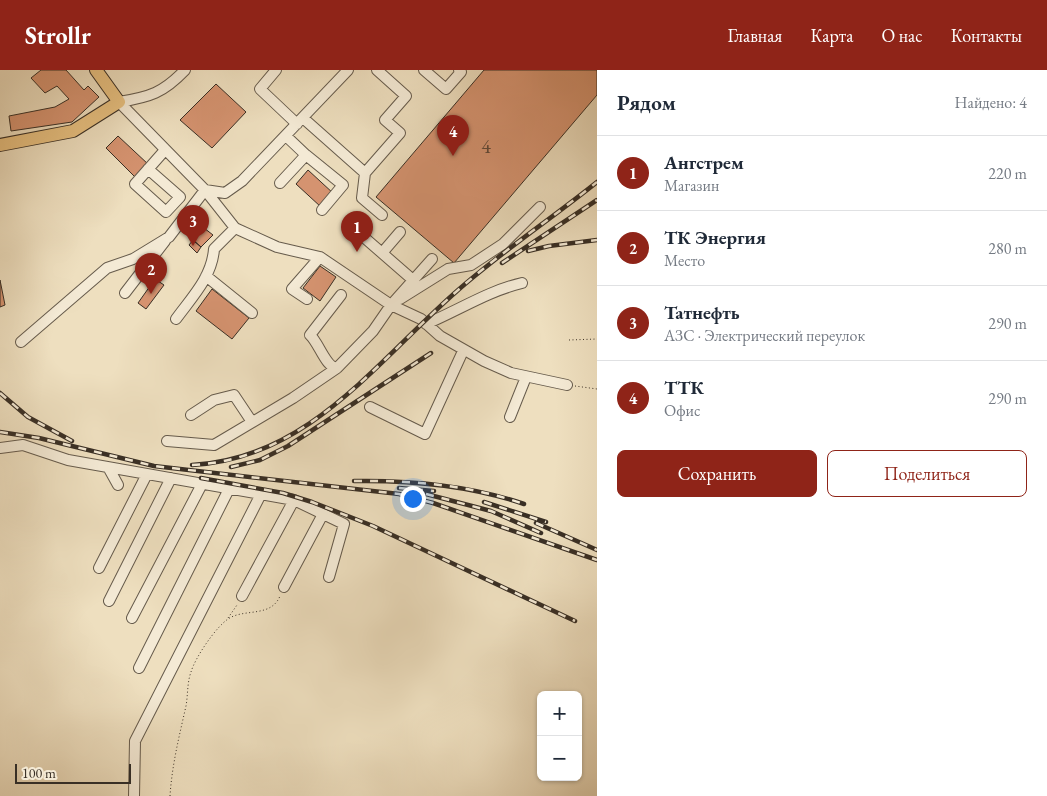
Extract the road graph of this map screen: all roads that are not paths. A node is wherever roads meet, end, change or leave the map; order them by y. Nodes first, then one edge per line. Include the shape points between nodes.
1 (96, 70) edge
2 (185, 70) edge
3 (276, 70) edge
4 (348, 70) edge
5 (377, 70) edge
6 (424, 70) edge
7 (459, 70) edge
8 (119, 102) junction
9 (300, 121) junction
10 (286, 136) junction
11 (0, 145) edge
12 (165, 150) junction
13 (306, 155) junction
14 (148, 169) dead end
15 (365, 173) junction
16 (280, 183) dead end
17 (206, 190) junction
18 (540, 207) dead end
19 (322, 210) dead end
20 (382, 214) dead end
21 (351, 226) dead end
22 (235, 228) junction
23 (400, 232) dead end
24 (169, 237) junction
25 (382, 253) junction
26 (320, 257) junction
27 (432, 259) dead end
28 (206, 276) junction
29 (413, 280) junction
30 (522, 283) dead end
31 (125, 293) dead end
32 (341, 295) dead end
33 (307, 299) dead end
34 (391, 305) junction
35 (252, 313) dead end
36 (176, 319) dead end
37 (426, 324) junction
38 (21, 342) dead end
39 (463, 351) junction
40 (337, 368) junction
41 (526, 377) junction
42 (567, 385) road end
43 (370, 407) dead end
44 (191, 415) dead end
45 (510, 416) dead end
46 (252, 422) junction
47 (166, 441) dead end
48 (0, 448) edge
49 (108, 468) junction
50 (147, 474) junction
51 (171, 478) junction
52 (202, 484) junction
53 (118, 486) dead end
54 (229, 488) junction
55 (261, 494) junction
56 (294, 500) junction
57 (324, 514) junction
58 (99, 568) dead end
59 (329, 577) dead end
60 (284, 587) road end
61 (242, 596) road end
62 (109, 601) dead end
63 (132, 618) dead end
64 (139, 668) dead end
65 (134, 796) edge

1 - 8 main road
2 - 8 street via 163,91
3 - 9 street via 260,89
4 - 9 street
5 - 15 street via 406,96 385,120 400,133
6 - 7 street via 446,89 462,72
8 - 11 main road via 73,131
8 - 12 street
9 - 10 street
9 - 15 street
10 - 13 street
10 - 17 street via 242,181 225,193
12 - 14 street
12 - 17 street
13 - 16 street
13 - 19 street via 343,185
15 - 20 street via 362,198
17 - 22 street
17 - 24 street
18 - 34 street via 503,244 479,260 471,265 448,269
21 - 25 street
22 - 26 street via 277,247
22 - 28 street via 214,249 213,262
23 - 25 street
24 - 31 street
24 - 38 street via 132,259 108,268
25 - 29 street
26 - 33 street via 292,289
26 - 34 street
27 - 29 street
28 - 35 street
28 - 36 street
29 - 34 street
30 - 37 street via 496,289 456,312
32 - 40 street via 310,335 329,365
34 - 37 street
34 - 40 street via 374,331
37 - 39 street
39 - 41 street
39 - 43 street via 425,434
40 - 46 street
41 - 42 street
41 - 45 street
44 - 46 street via 214,400 234,395
46 - 47 street via 214,445
48 - 49 street via 22,445 68,460
49 - 50 street
49 - 53 street
50 - 51 street
50 - 58 street
51 - 52 street
51 - 62 street
52 - 54 street
52 - 63 street
54 - 55 street
54 - 64 street
55 - 56 street
55 - 65 street via 135,741
56 - 57 street
56 - 61 street
57 - 59 street via 344,524
57 - 60 street

